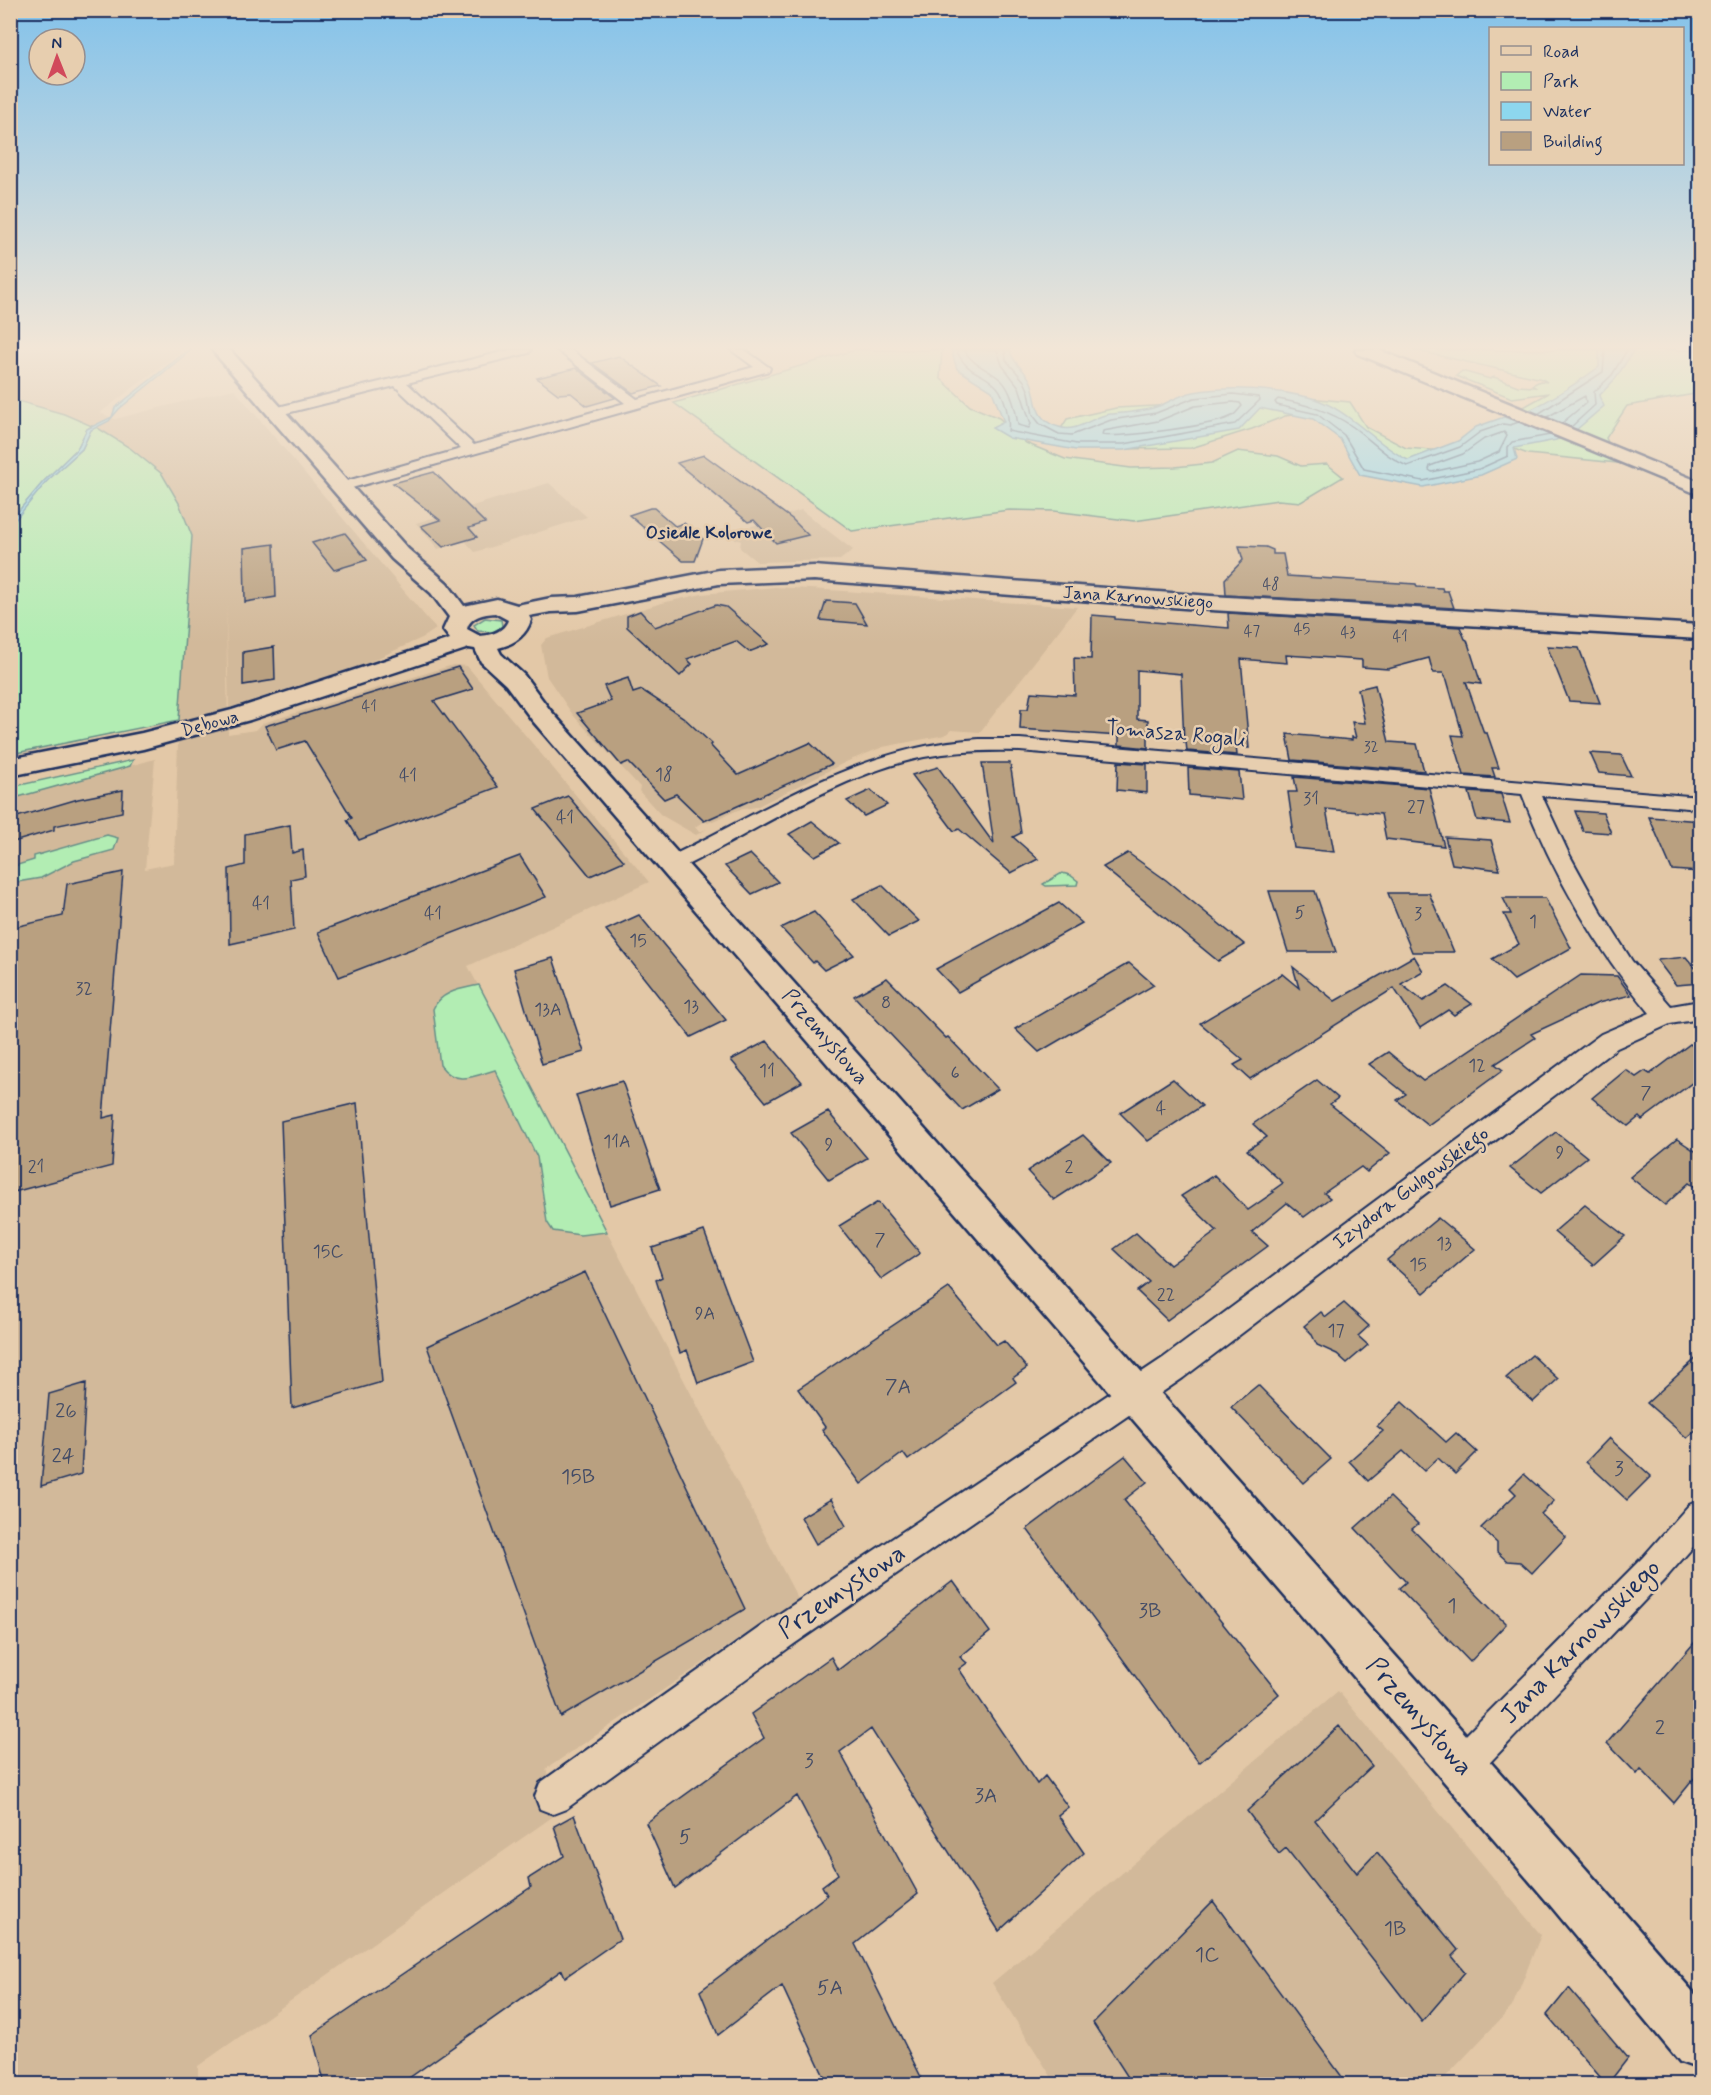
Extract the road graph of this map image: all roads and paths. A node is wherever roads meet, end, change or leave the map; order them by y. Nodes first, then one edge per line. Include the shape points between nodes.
1 (306, 448) edge
2 (475, 448) edge
3 (1600, 448) edge
4 (471, 449) joint
5 (341, 487) junction
6 (1701, 489) edge
7 (439, 588) junction
8 (484, 607) junction
9 (487, 629) junction
10 (1701, 632) edge
11 (10, 768) edge
12 (1529, 788) junction
13 (1701, 803) edge
14 (672, 864) junction
15 (1701, 1010) edge
16 (1666, 1016) junction
17 (1136, 1394) junction
18 (1701, 1516) edge
19 (1461, 1766) junction
20 (553, 1796) dead end
21 (1701, 2042) edge

1 - 5 main road, Przemysłowa
2 - 4 street
3 - 6 main road
4 - 5 street
5 - 7 main road, Przemysłowa via 400,554
7 - 8 main road, Przemysłowa
7 - 9 main road, Przemysłowa
8 - 9 main road
8 - 9 main road, Przemysłowa via 496,606
9 - 10 main road, Jana Karnowskiego via 662,586 719,577 814,573 1211,603
9 - 11 main road, Dębowa via 292,700 197,728
9 - 14 main road, Przemysłowa via 494,662 515,680
12 - 13 street, Tomasza Rogali
12 - 14 street, Tomasza Rogali via 970,744 912,754 850,775
12 - 16 street via 1550,840 1577,890 1620,960
14 - 17 main road, Przemysłowa
15 - 16 street, Izydora Gulgowskiego
16 - 17 street, Izydora Gulgowskiego via 1609,1041
17 - 19 main road, Przemysłowa
17 - 20 street, Przemysłowa via 782,1632
18 - 19 street, Jana Karnowskiego
19 - 21 main road, Przemysłowa

